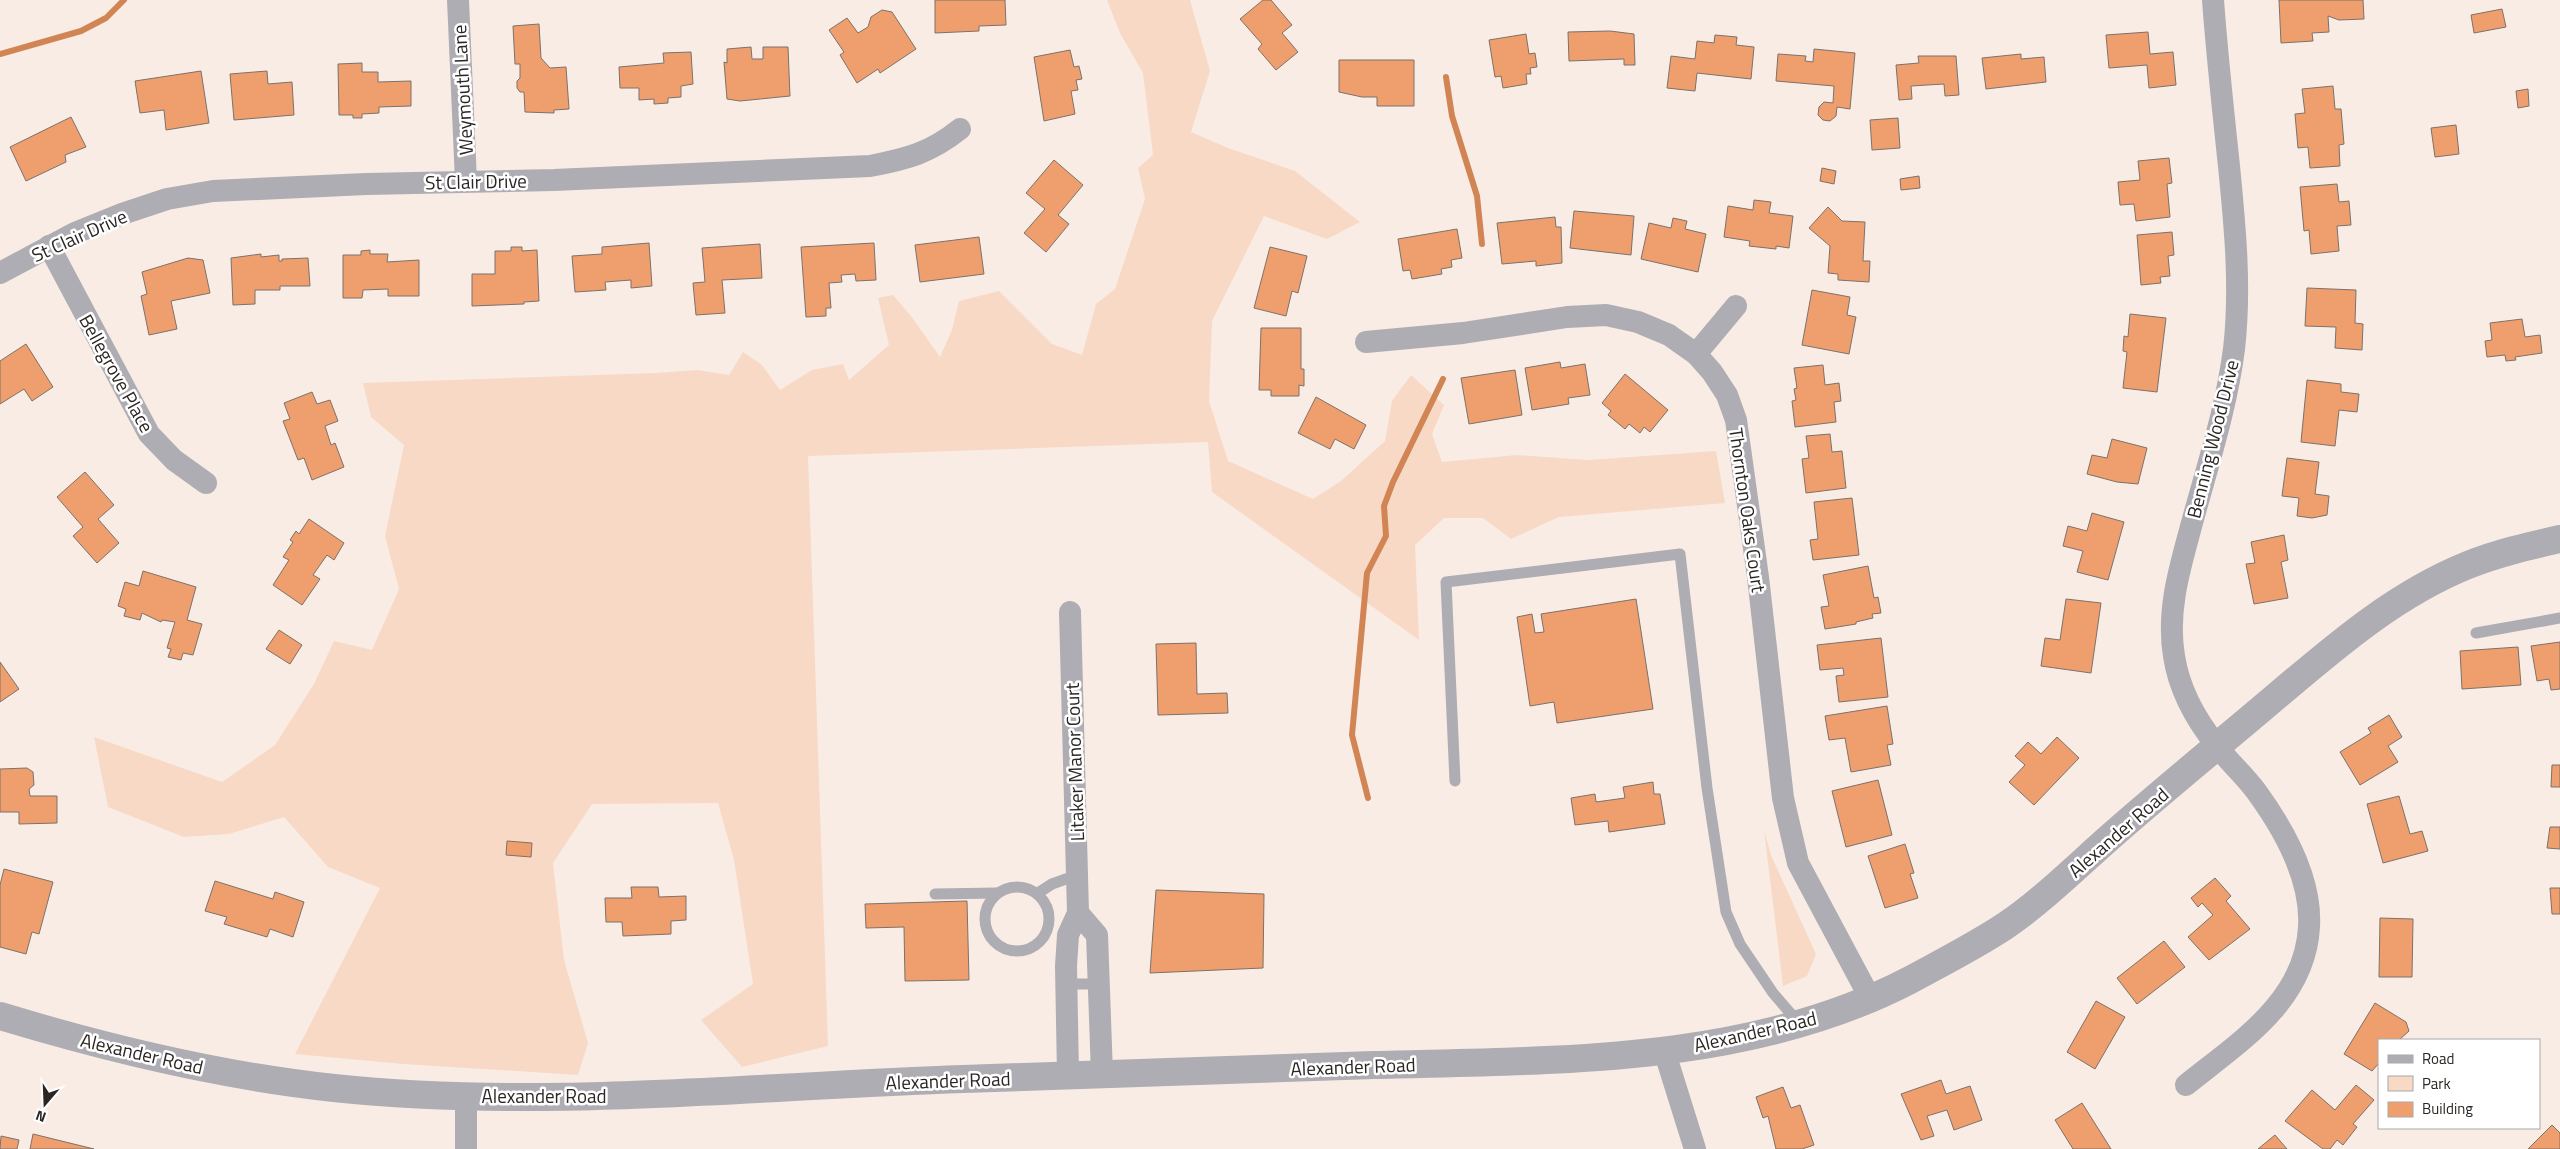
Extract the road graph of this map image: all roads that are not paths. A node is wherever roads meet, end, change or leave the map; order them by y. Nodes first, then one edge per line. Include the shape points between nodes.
1 (458, 0) edge
2 (2213, 0) edge
3 (960, 129) dead end
4 (466, 181) junction
5 (48, 246) junction
6 (0, 273) edge
7 (1736, 306) dead end
8 (1366, 342) dead end
9 (1696, 354) junction
10 (206, 483) dead end
11 (2560, 539) edge
12 (1070, 612) dead end
13 (2560, 618) edge
14 (2476, 632) dead end
15 (2217, 747) junction
16 (1455, 781) dead end
17 (1077, 875) junction
18 (997, 893) junction
19 (1038, 893) junction
20 (935, 894) dead end
21 (1078, 912) junction
22 (1066, 984) junction
23 (1098, 984) junction
24 (1870, 998) junction
25 (0, 1016) edge
26 (1799, 1024) junction
27 (1664, 1050) junction
28 (1102, 1074) junction
29 (1068, 1076) junction
30 (2186, 1085) dead end
31 (466, 1095) junction
32 (466, 1149) edge
33 (1696, 1149) edge

1 - 4 street, Weymouth Lane
2 - 15 street, Benning Wood Drive via 2236,241 2238,302 2234,351 2222,409 2174,592 2171,625 2174,657 2184,692 2198,721
3 - 4 street, St Clair Drive via 929,151 870,166
4 - 5 street, St Clair Drive via 213,192 166,199
5 - 6 street, St Clair Drive
5 - 10 street, Bellegrove Place via 149,434 174,460
7 - 9 street
8 - 9 street, Thornton Oaks Court via 1462,333 1568,316 1606,315 1638,322 1669,335
9 - 24 street, Thornton Oaks Court via 1727,395 1736,420 1783,798 1798,863
11 - 15 street, Alexander Road via 2512,550 2466,566 2423,587 2351,633
12 - 17 street, Litaker Manor Court
13 - 14 lane
15 - 24 street, Alexander Road via 2049,892 2001,929 1906,982
15 - 30 street, Benning Wood Drive via 2255,790 2280,828 2307,896 2309,924 2298,973 2283,1000 2266,1020
16 - 26 lane via 1446,582 1680,554 1707,788 1726,912 1740,944 1773,993
17 - 19 lane
17 - 21 street, Litaker Manor Court
18 - 19 lane via 1017,886
18 - 19 lane via 985,912 988,933 994,942 1013,951 1034,947 1048,932 1049,911
18 - 20 lane
21 - 22 street, Litaker Manor Court via 1068,935
21 - 23 street via 1097,935
22 - 23 lane
22 - 29 street, Litaker Manor Court
23 - 28 street
24 - 26 street, Alexander Road
25 - 31 street, Alexander Road via 134,1054 259,1077 334,1088
26 - 27 street, Alexander Road
27 - 28 street, Alexander Road via 1587,1057
27 - 33 street
28 - 29 street, Alexander Road
29 - 31 street, Alexander Road via 892,1081 611,1096
31 - 32 street

